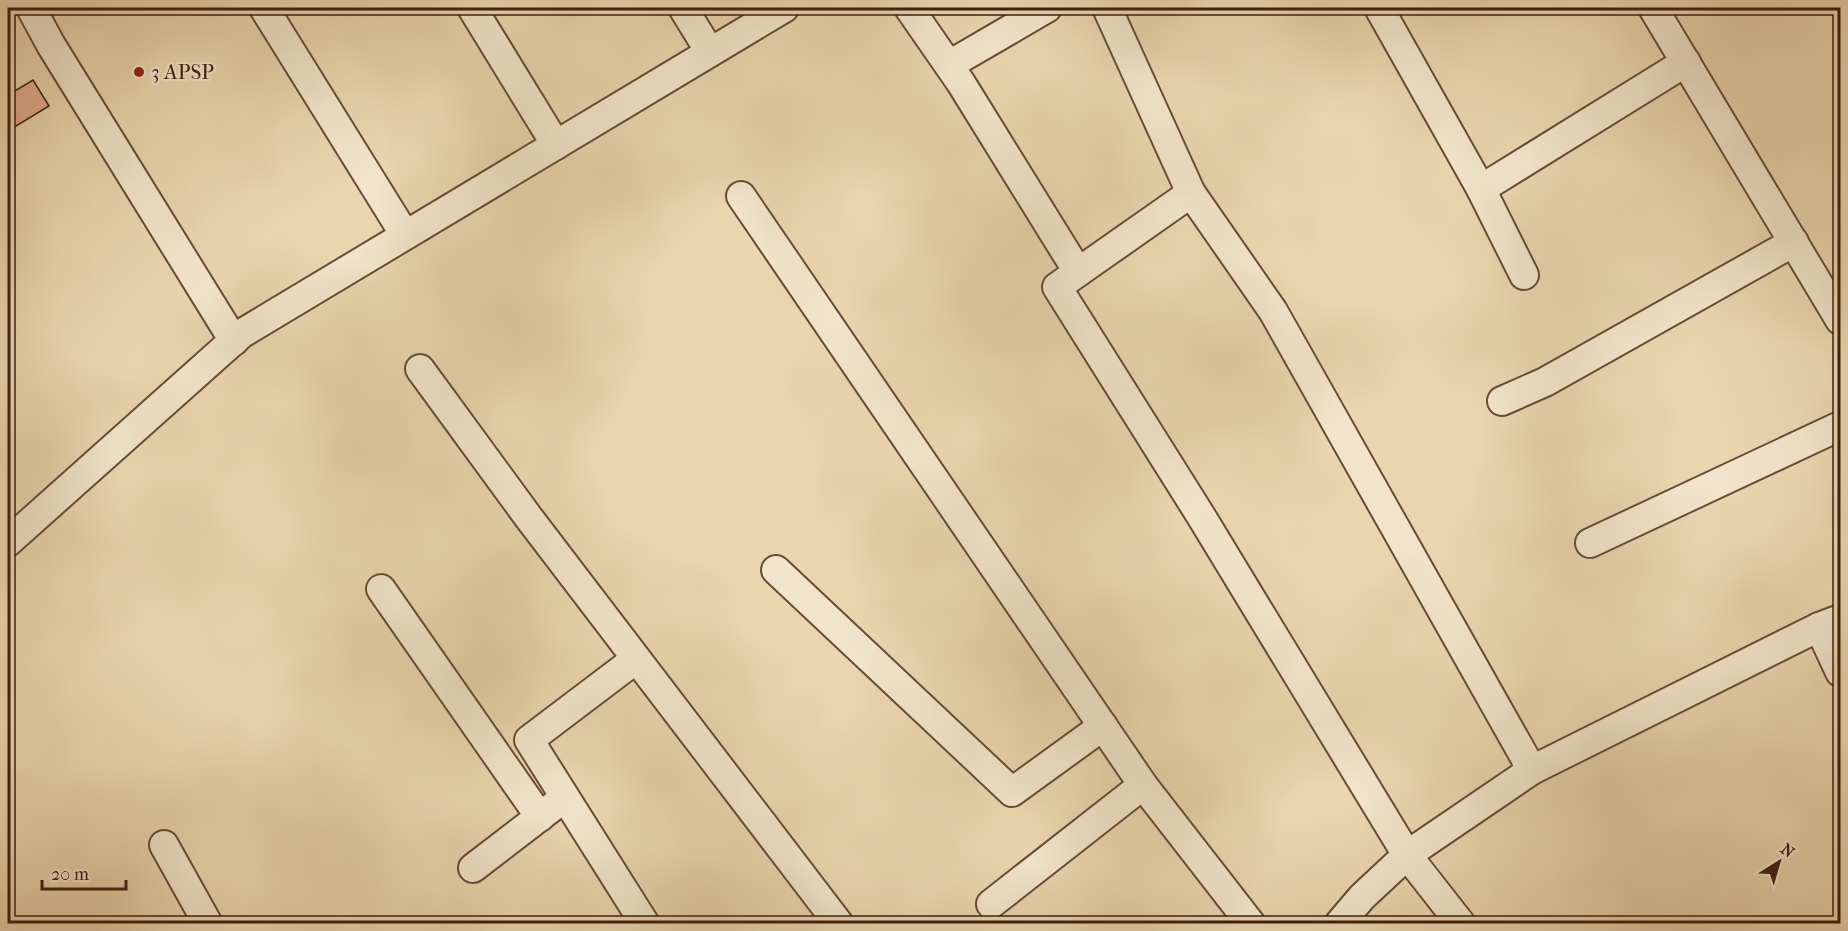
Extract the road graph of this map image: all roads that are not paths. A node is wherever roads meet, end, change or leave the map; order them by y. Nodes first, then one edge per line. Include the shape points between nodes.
1 (31, 8) edge
2 (264, 8) edge
3 (472, 8) edge
4 (682, 8) edge
5 (784, 8) edge
6 (909, 8) edge
7 (1047, 8) edge
8 (1107, 8) edge
9 (1381, 8) edge
10 (1653, 8) edge
11 (710, 52) junction
12 (1686, 62) junction
13 (949, 65) junction
14 (556, 145) junction
15 (1481, 189) junction
16 (1191, 193) junction
17 (741, 196) dead end
18 (405, 235) junction
19 (1794, 242) junction
20 (1078, 272) junction
21 (1524, 275) dead end
22 (1840, 320) edge
23 (234, 341) junction
24 (420, 369) dead end
25 (1502, 401) dead end
26 (1840, 426) edge
27 (8, 542) edge
28 (1590, 543) dead end
29 (776, 570) dead end
30 (381, 589) dead end
31 (1830, 623) edge
32 (636, 659) junction
33 (1840, 672) edge
34 (1103, 726) junction
35 (1532, 770) junction
36 (1143, 785) junction
37 (565, 797) junction
38 (540, 817) junction
39 (164, 845) dead end
40 (1407, 855) junction
41 (473, 868) dead end
42 (991, 904) dead end
43 (208, 924) edge
44 (645, 924) edge
45 (839, 924) edge
46 (1251, 924) edge
47 (1339, 924) edge
48 (1461, 924) edge

1 - 23 street
2 - 18 street
3 - 14 street
4 - 11 street
5 - 11 street
6 - 13 street
7 - 13 street
8 - 16 street
9 - 15 street
10 - 12 street
11 - 14 street
12 - 15 street
12 - 19 street
13 - 20 street
14 - 18 street
15 - 21 street
16 - 20 street
16 - 35 street via 1273,311
17 - 34 street
18 - 23 street
19 - 22 street
19 - 25 street via 1545,382
20 - 40 street via 1056,287
23 - 27 street
24 - 32 street
26 - 28 street
29 - 34 street via 1012,792
30 - 38 street
31 - 33 street
31 - 35 street
32 - 37 street via 529,740
32 - 45 street
34 - 36 street
35 - 40 street
36 - 42 street
36 - 46 street
37 - 38 street
37 - 44 street
38 - 41 street
39 - 43 street
40 - 47 street
40 - 48 street

